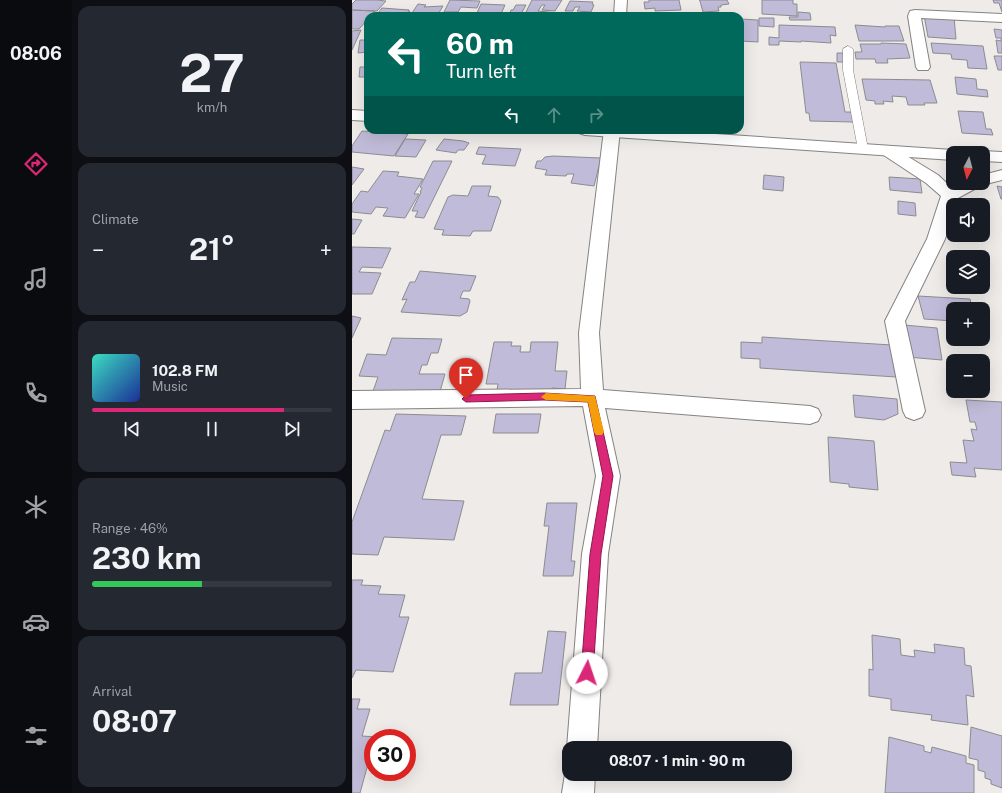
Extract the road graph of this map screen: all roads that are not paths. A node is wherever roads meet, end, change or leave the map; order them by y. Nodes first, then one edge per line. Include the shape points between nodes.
1 (621, 0) edge
2 (620, 12) edge
3 (1002, 18) edge
4 (848, 49) dead end
5 (923, 67) dead end
6 (352, 115) edge
7 (364, 116) edge
8 (612, 134) edge
9 (654, 134) edge
10 (864, 149) junction
11 (888, 151) junction
12 (946, 155) edge
13 (990, 156) edge
14 (1002, 157) edge
15 (1002, 175) edge
16 (990, 178) edge
17 (960, 190) edge
18 (950, 195) junction
19 (592, 398) junction
20 (352, 400) edge
21 (914, 411) dead end
22 (810, 414) dead end
23 (582, 741) edge
24 (579, 781) edge
25 (578, 793) edge

1 - 2 street
3 - 5 street via 915,14
4 - 10 lane via 848,70
6 - 7 street
8 - 19 street via 589,333
9 - 10 street
10 - 11 street
11 - 12 street
11 - 18 street via 932,179
13 - 14 street
15 - 16 street
17 - 18 street
18 - 21 street via 936,239 895,321
19 - 20 street
19 - 22 street
19 - 23 street via 608,476 595,554
24 - 25 street

